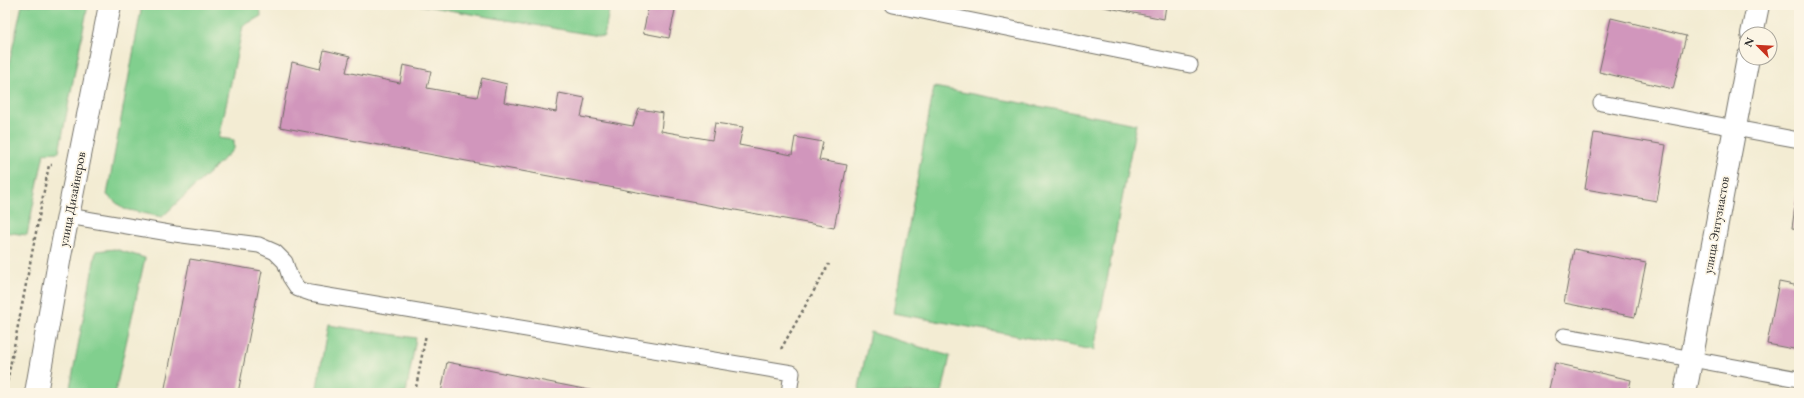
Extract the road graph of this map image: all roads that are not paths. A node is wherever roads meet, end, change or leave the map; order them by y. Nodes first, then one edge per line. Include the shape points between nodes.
1 (110, 5) edge
2 (893, 5) edge
3 (1758, 5) edge
4 (1754, 26) edge
5 (1190, 65) dead end
6 (1746, 66) edge
7 (1601, 103) dead end
8 (1734, 128) junction
9 (1799, 140) edge
10 (68, 216) junction
11 (1564, 336) dead end
12 (1692, 360) junction
13 (1799, 379) edge
14 (36, 393) edge
15 (789, 393) edge
16 (1685, 393) edge

1 - 10 street, улица Дизайнеров
2 - 5 lane
3 - 4 street
6 - 8 street, улица Энтузиастов
7 - 8 lane
8 - 9 lane
8 - 12 street, улица Энтузиастов
10 - 14 street, улица Дизайнеров
10 - 15 lane via 259,245 275,252 285,262 290,277 298,289 310,293 792,373
11 - 12 lane
12 - 13 lane
12 - 16 street, улица Энтузиастов

